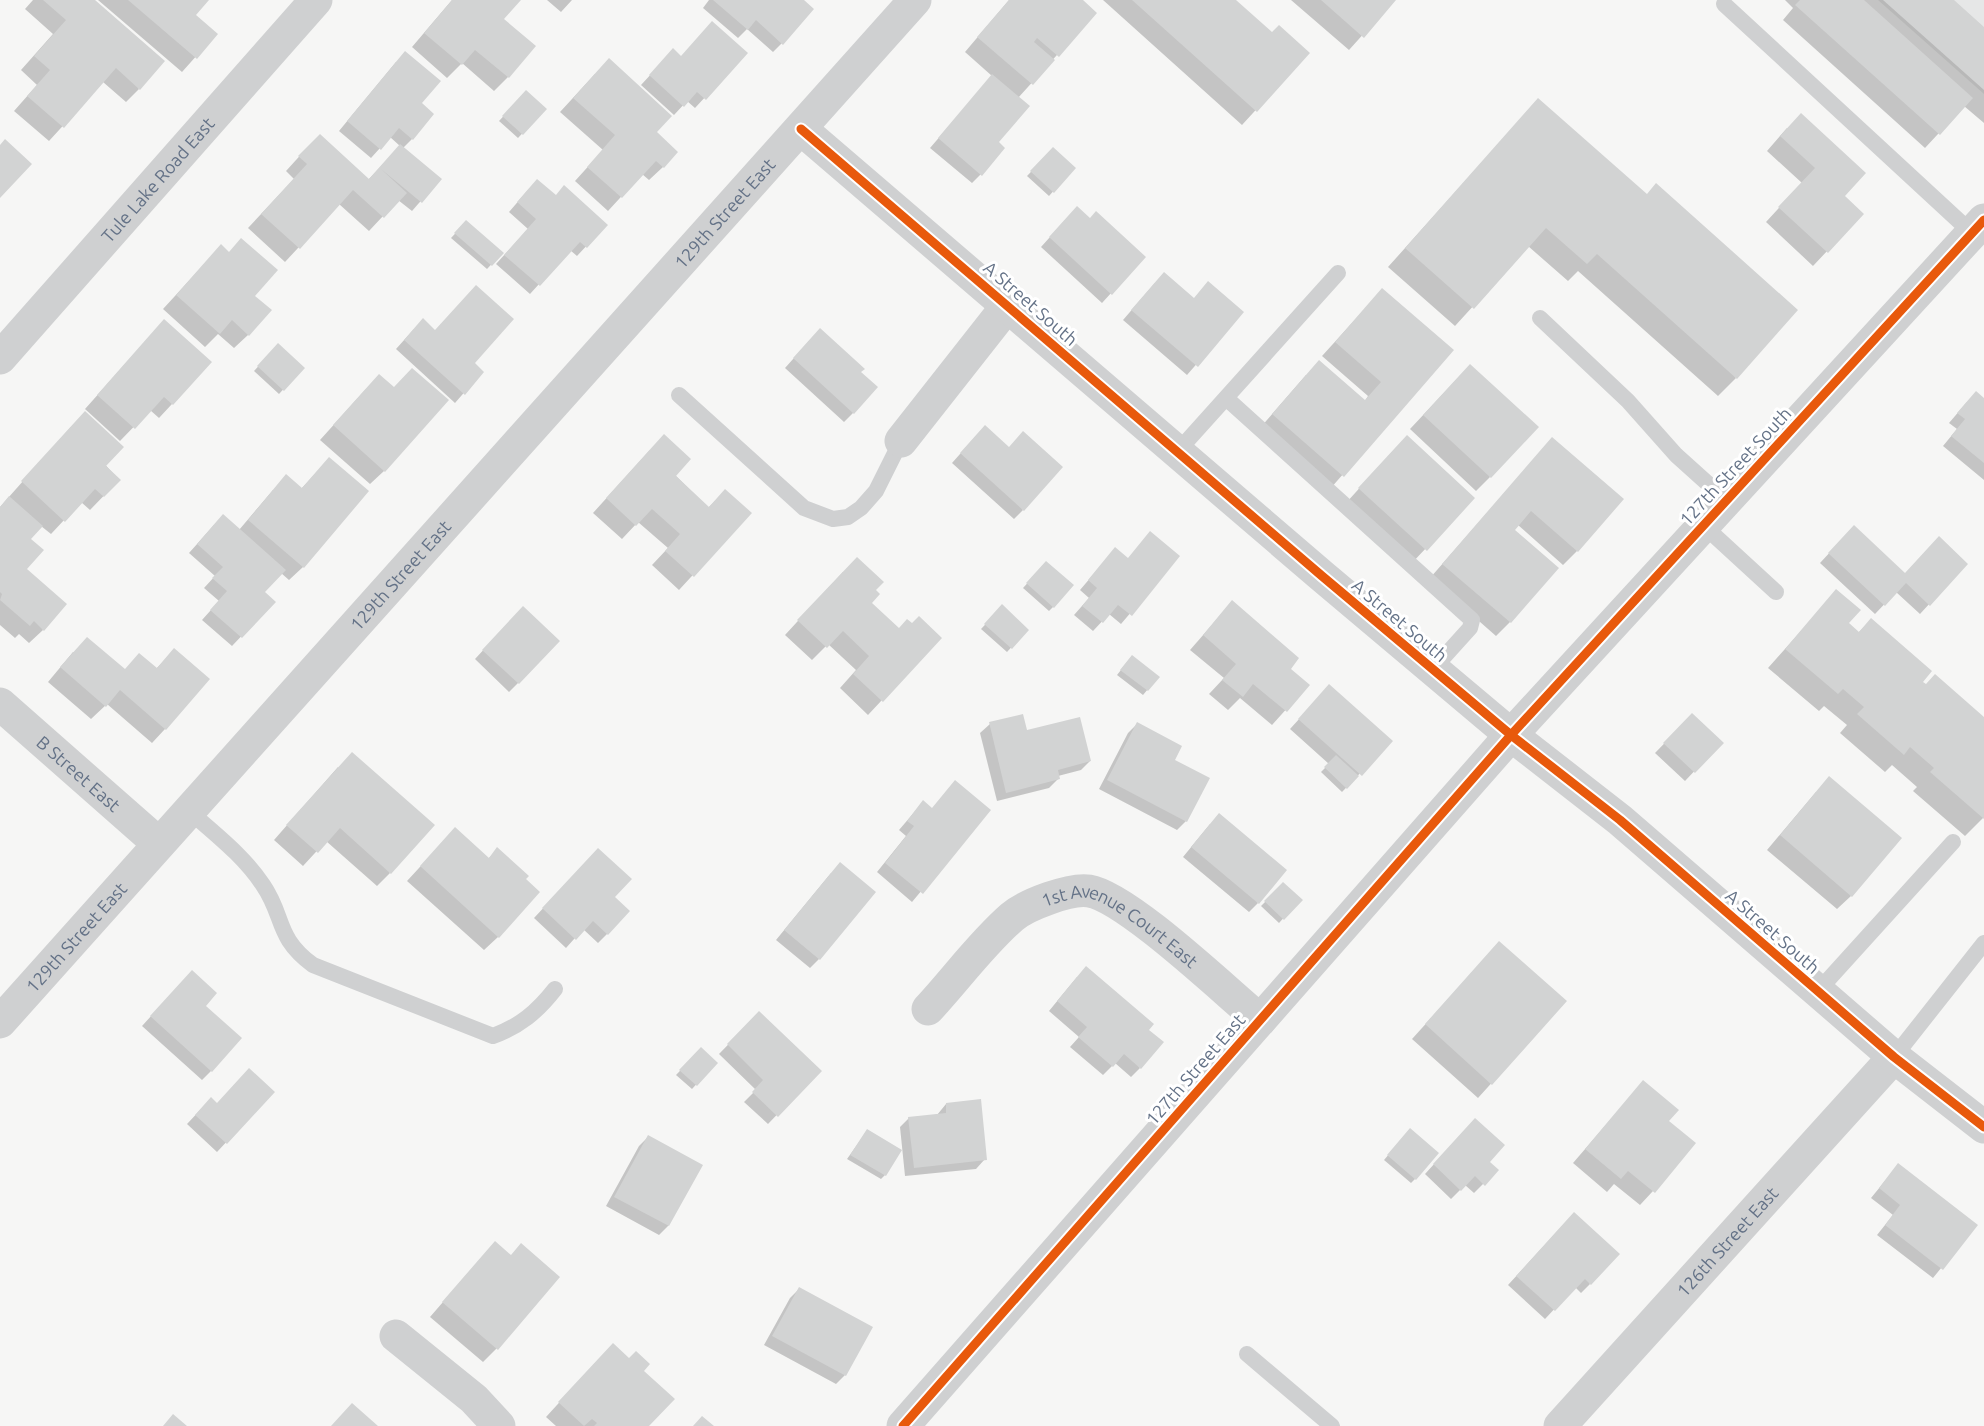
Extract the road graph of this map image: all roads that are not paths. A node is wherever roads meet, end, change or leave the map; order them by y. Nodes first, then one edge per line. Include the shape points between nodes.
1 (316, 0) edge
2 (915, 0) edge
3 (1724, 4) dead end
4 (801, 129) junction
5 (1978, 227) edge
6 (1338, 273) dead end
7 (1008, 305) junction
8 (1540, 318) dead end
9 (0, 358) edge
10 (679, 395) dead end
11 (1226, 398) junction
12 (901, 441) joint
13 (1178, 451) junction
14 (1726, 500) junction
15 (1703, 525) junction
16 (1776, 592) dead end
17 (1433, 669) junction
18 (0, 704) edge
19 (1511, 735) junction
20 (188, 810) junction
21 (1953, 842) dead end
22 (158, 843) junction
23 (1984, 943) edge
24 (555, 989) dead end
25 (1818, 991) junction
26 (928, 1009) dead end
27 (1260, 1020) junction
28 (0, 1022) edge
29 (1894, 1057) junction
30 (1984, 1127) edge
31 (396, 1336) dead end
32 (1246, 1354) dead end
33 (499, 1426) edge
34 (903, 1426) edge
35 (1332, 1426) edge
36 (1560, 1426) edge

1 - 9 street, Tule Lake Road East
2 - 4 street, 129th Street East
3 - 5 lane
4 - 7 street, A Street South
4 - 20 street, 129th Street East
5 - 14 street, 127th Street South
6 - 11 lane
7 - 12 street
7 - 13 street, A Street South
8 - 14 lane
10 - 12 lane via 804,508 833,519 848,517 876,491
11 - 13 lane
11 - 17 lane via 1472,620
13 - 17 street, A Street South
14 - 15 street, 127th Street South
15 - 16 lane
15 - 19 street, 127th Street South
17 - 19 street, A Street South
18 - 22 street, B Street East
19 - 25 street, A Street South via 1620,820
19 - 27 street, 127th Street East
20 - 22 street, 129th Street East
20 - 24 lane via 247,861 265,888 295,952 313,965 493,1036 516,1027 538,1010
21 - 25 lane
22 - 28 street, 129th Street East
23 - 29 lane
25 - 29 street, A Street South
26 - 27 street, 1st Avenue Court East via 1013,915 1059,895 1089,891 1138,918
27 - 34 street, 127th Street East
29 - 30 street, A Street South
29 - 36 street, 126th Street East
31 - 33 street via 474,1399
32 - 35 lane

